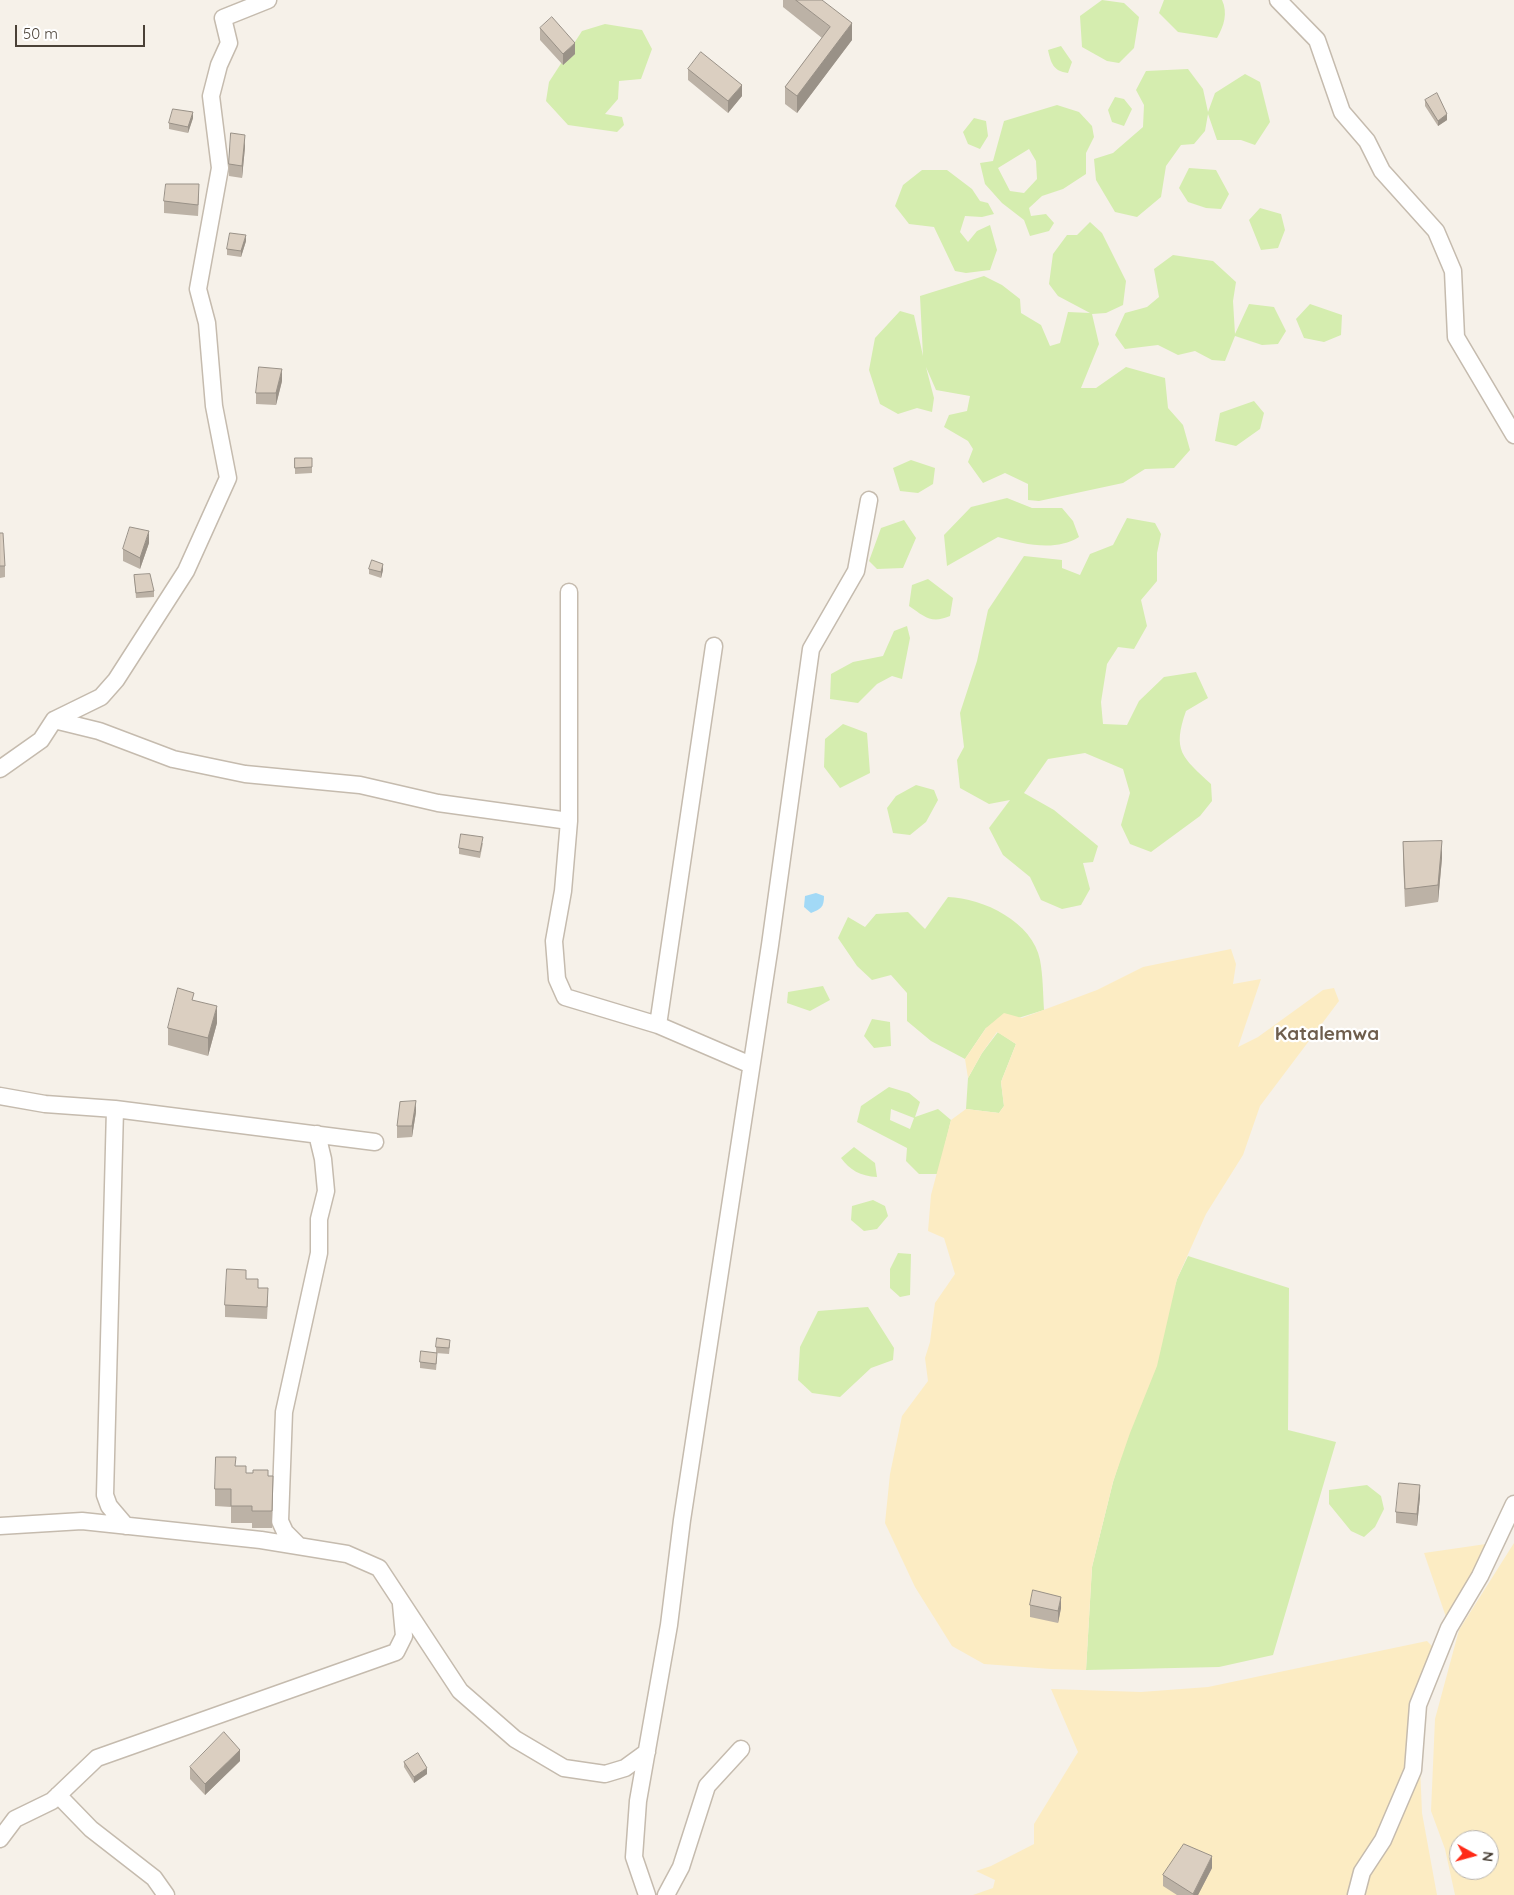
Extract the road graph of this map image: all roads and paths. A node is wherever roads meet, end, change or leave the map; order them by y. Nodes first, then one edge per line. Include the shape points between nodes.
1 (268, 0) edge
2 (1278, 0) edge
3 (1514, 435) edge
4 (869, 500) dead end
5 (569, 592) dead end
6 (714, 646) dead end
7 (54, 720) junction
8 (0, 769) edge
9 (569, 821) junction
10 (658, 1024) junction
11 (751, 1065) junction
12 (0, 1096) edge
13 (115, 1109) junction
14 (317, 1134) junction
15 (375, 1142) dead end
16 (105, 1495) junction
17 (1514, 1504) edge
18 (82, 1521) junction
19 (280, 1521) junction
20 (0, 1526) edge
21 (126, 1526) junction
22 (261, 1540) junction
23 (298, 1545) junction
24 (401, 1602) junction
25 (741, 1749) dead end
26 (647, 1752) junction
27 (616, 1771) junction
28 (640, 1793) junction
29 (58, 1795) junction
30 (0, 1839) edge
31 (166, 1895) edge
32 (647, 1895) edge
33 (666, 1895) edge
34 (1356, 1895) edge

1 - 7 street via 223,18 230,43 219,65 211,96 220,168 198,290 207,323 214,406 228,478 186,570 116,680 101,697
2 - 3 street via 1318,40 1342,112 1367,141 1382,171 1436,231 1453,271 1456,337
4 - 11 street via 856,571 811,649
5 - 9 street
6 - 10 street
7 - 8 street via 41,740
7 - 9 street via 99,732 173,759 245,774 360,786 438,804
9 - 10 street via 563,890 554,941 557,979 565,997
10 - 11 street
11 - 26 street via 682,1520 670,1625
12 - 13 street via 45,1104
13 - 14 street
13 - 16 street
14 - 15 street
14 - 19 street via 326,1191 319,1219 319,1253 284,1412
16 - 18 street via 94,1516
16 - 21 street via 109,1506
17 - 34 street via 1498,1542 1449,1628 1421,1696 1413,1770 1384,1840 1362,1872
18 - 20 street
18 - 21 street
19 - 22 street via 274,1532
19 - 23 street
21 - 22 street
22 - 23 street
23 - 24 street via 347,1554 379,1568
24 - 27 street via 460,1691 515,1739 564,1768 605,1774
24 - 29 street via 404,1636 396,1652 97,1758
25 - 33 street via 707,1786 681,1867
26 - 27 street
26 - 28 street
27 - 28 street via 634,1781
28 - 32 street via 634,1857
29 - 30 street via 15,1819
29 - 31 street via 92,1830 154,1878

